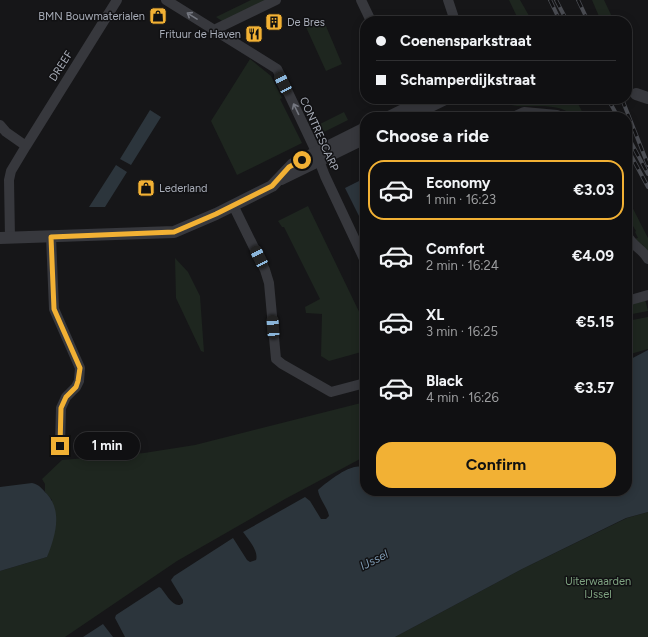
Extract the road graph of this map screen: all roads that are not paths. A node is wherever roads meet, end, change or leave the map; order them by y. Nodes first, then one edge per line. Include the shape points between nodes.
1 (118, 0) edge
2 (166, 0) edge
3 (276, 0) edge
4 (361, 0) edge
5 (448, 0) edge
6 (369, 16) edge
7 (453, 16) edge
8 (214, 30) junction
9 (636, 94) dead end
10 (648, 98) edge
11 (430, 104) edge
12 (413, 110) edge
13 (0, 125) edge
14 (360, 131) edge
15 (360, 140) edge
16 (26, 146) junction
17 (316, 153) junction
18 (235, 209) junction
19 (51, 237) junction
20 (5, 238) edge
21 (632, 243) edge
22 (360, 250) edge
23 (647, 257) edge
24 (648, 295) edge
25 (632, 300) edge
26 (360, 384) edge
27 (60, 446) dead end

1 - 16 street, DREEF
8 -> 2 street, CONTRESCARP
3 - 8 street
4 - 6 street
5 - 7 street
17 -> 8 street, CONTRESCARP via 277,69
9 - 10 street
11 - 12 street
13 - 16 street
14 - 17 street
15 - 17 street
16 - 20 street, DREEF via 11,171
17 - 18 street via 293,164 272,186
17 - 22 street, CONTRESCARP
18 - 19 street via 174,232
18 - 26 street via 269,283 276,359 331,392
19 - 20 street
19 - 27 street via 54,309 80,372 76,387 66,397 61,408
21 - 23 street via 643,250
24 - 25 street

